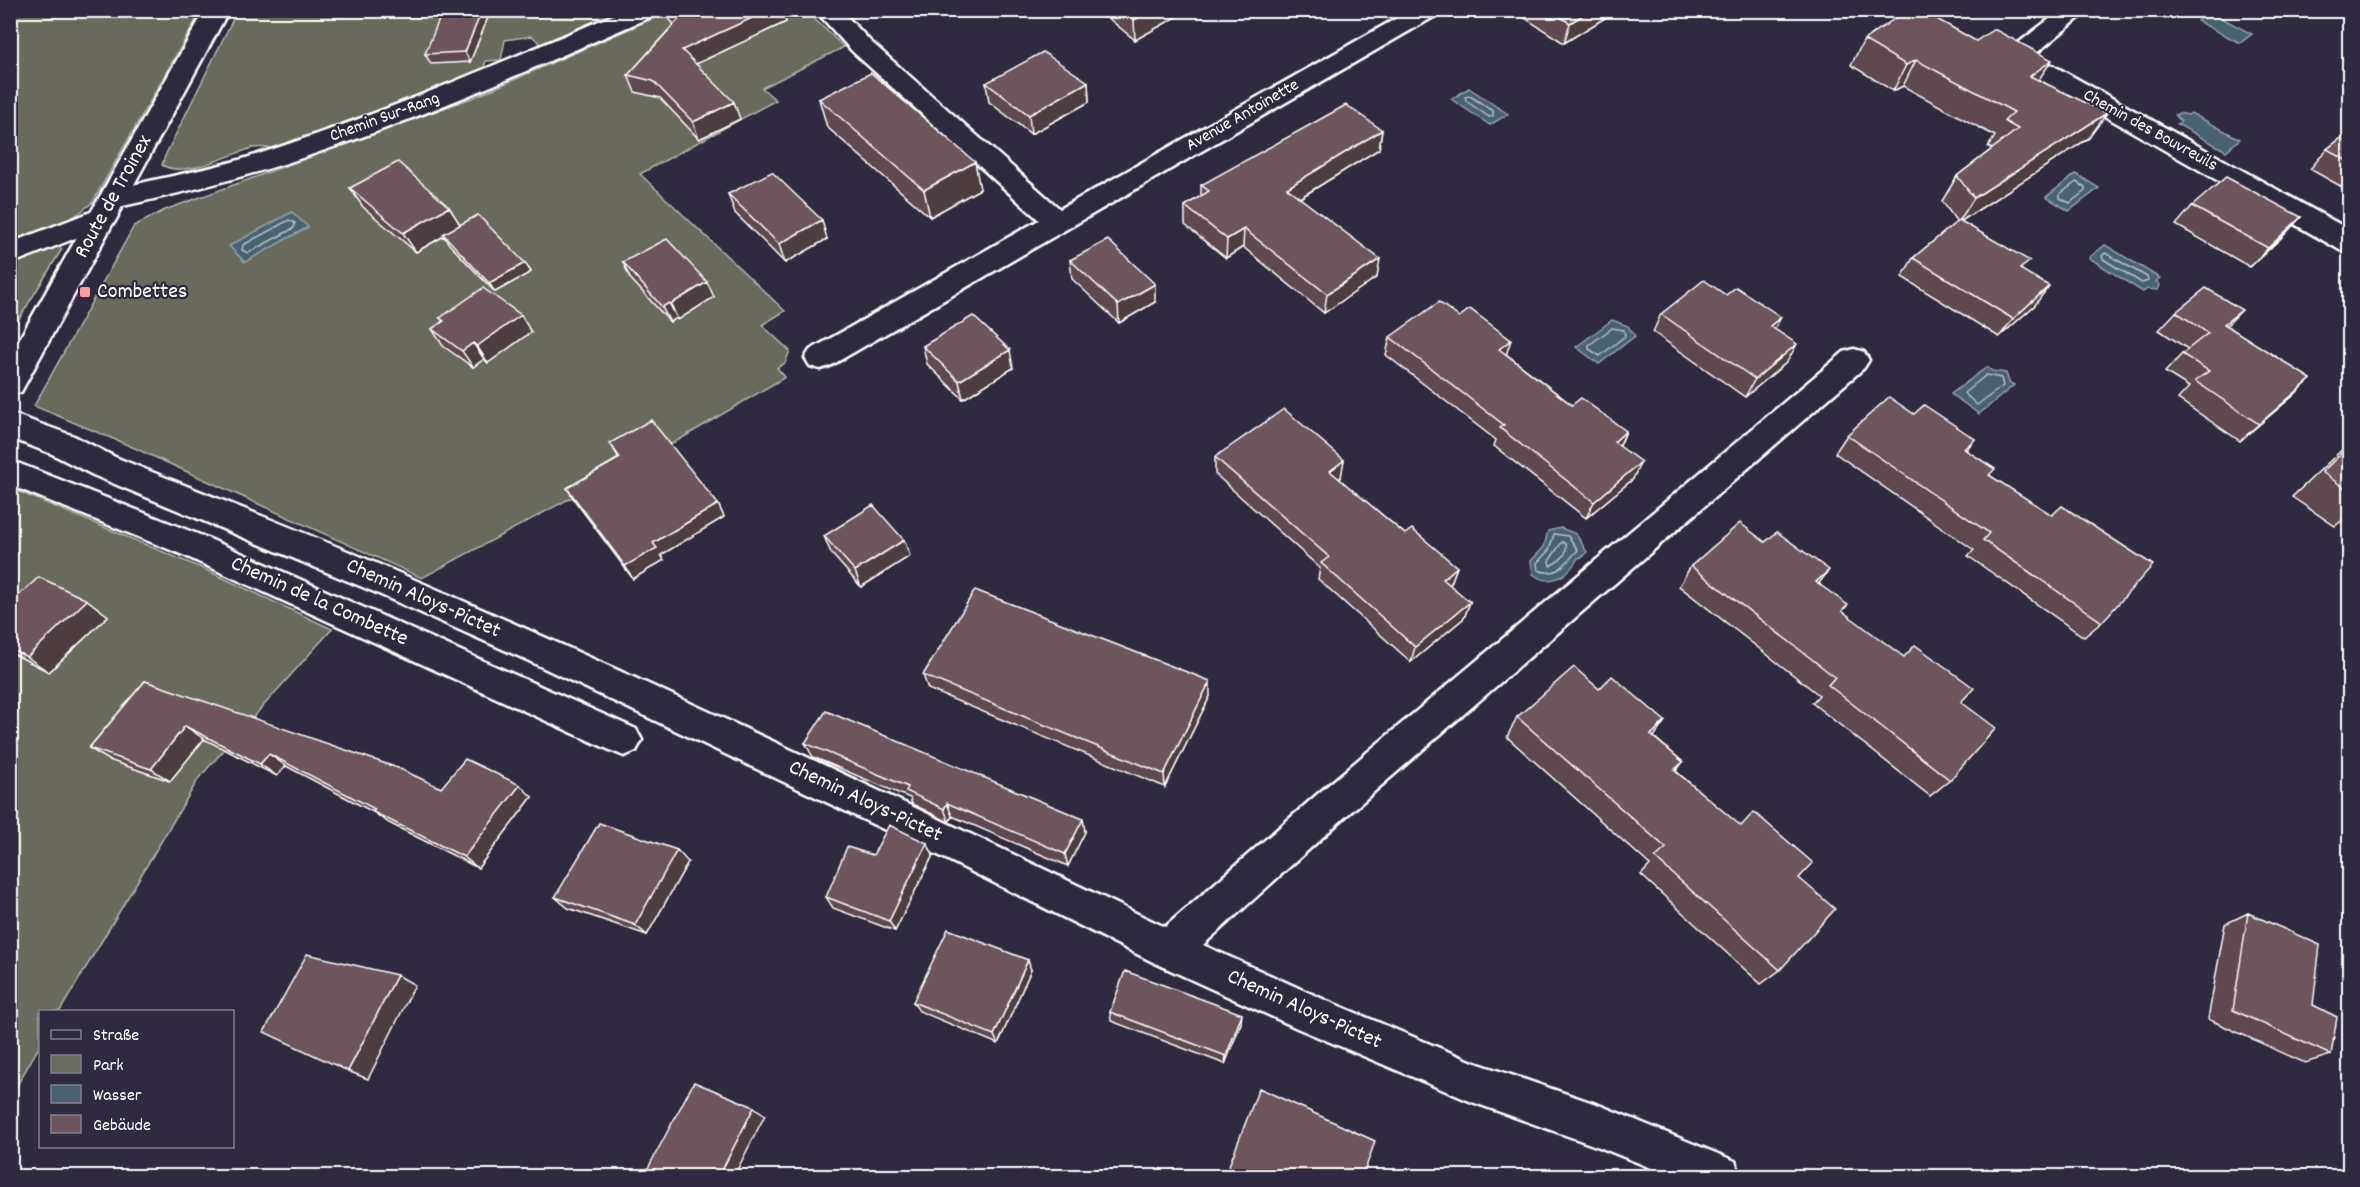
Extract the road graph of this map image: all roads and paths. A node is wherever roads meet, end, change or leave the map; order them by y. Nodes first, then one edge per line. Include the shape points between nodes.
1 (217, 10) edge
2 (647, 10) edge
3 (826, 10) edge
4 (1429, 10) edge
5 (2077, 10) edge
6 (109, 208) junction
7 (1058, 222) junction
8 (2349, 243) edge
9 (10, 254) edge
10 (820, 358) dead end
11 (1854, 360) dead end
12 (10, 384) edge
13 (10, 425) edge
14 (10, 472) edge
15 (624, 740) dead end
16 (1169, 949) junction
17 (1720, 1176) edge

1 - 6 street, Route de Troinex
2 - 6 street, Chemin Sur-Rang via 419,107
3 - 7 street
4 - 7 street, Avenue Antoinette
5 - 8 street, Chemin des Bouvreuils via 2017,56
6 - 9 street, Chemin Sur-Rang
6 - 12 street, Route de Troinex
7 - 10 street, Avenue Antoinette
11 - 16 street via 1333,804
13 - 16 street, Chemin Aloys-Pictet via 539,650
14 - 15 street, Chemin de la Combette via 194,546
16 - 17 street, Chemin Aloys-Pictet via 1472,1082 1599,1126

